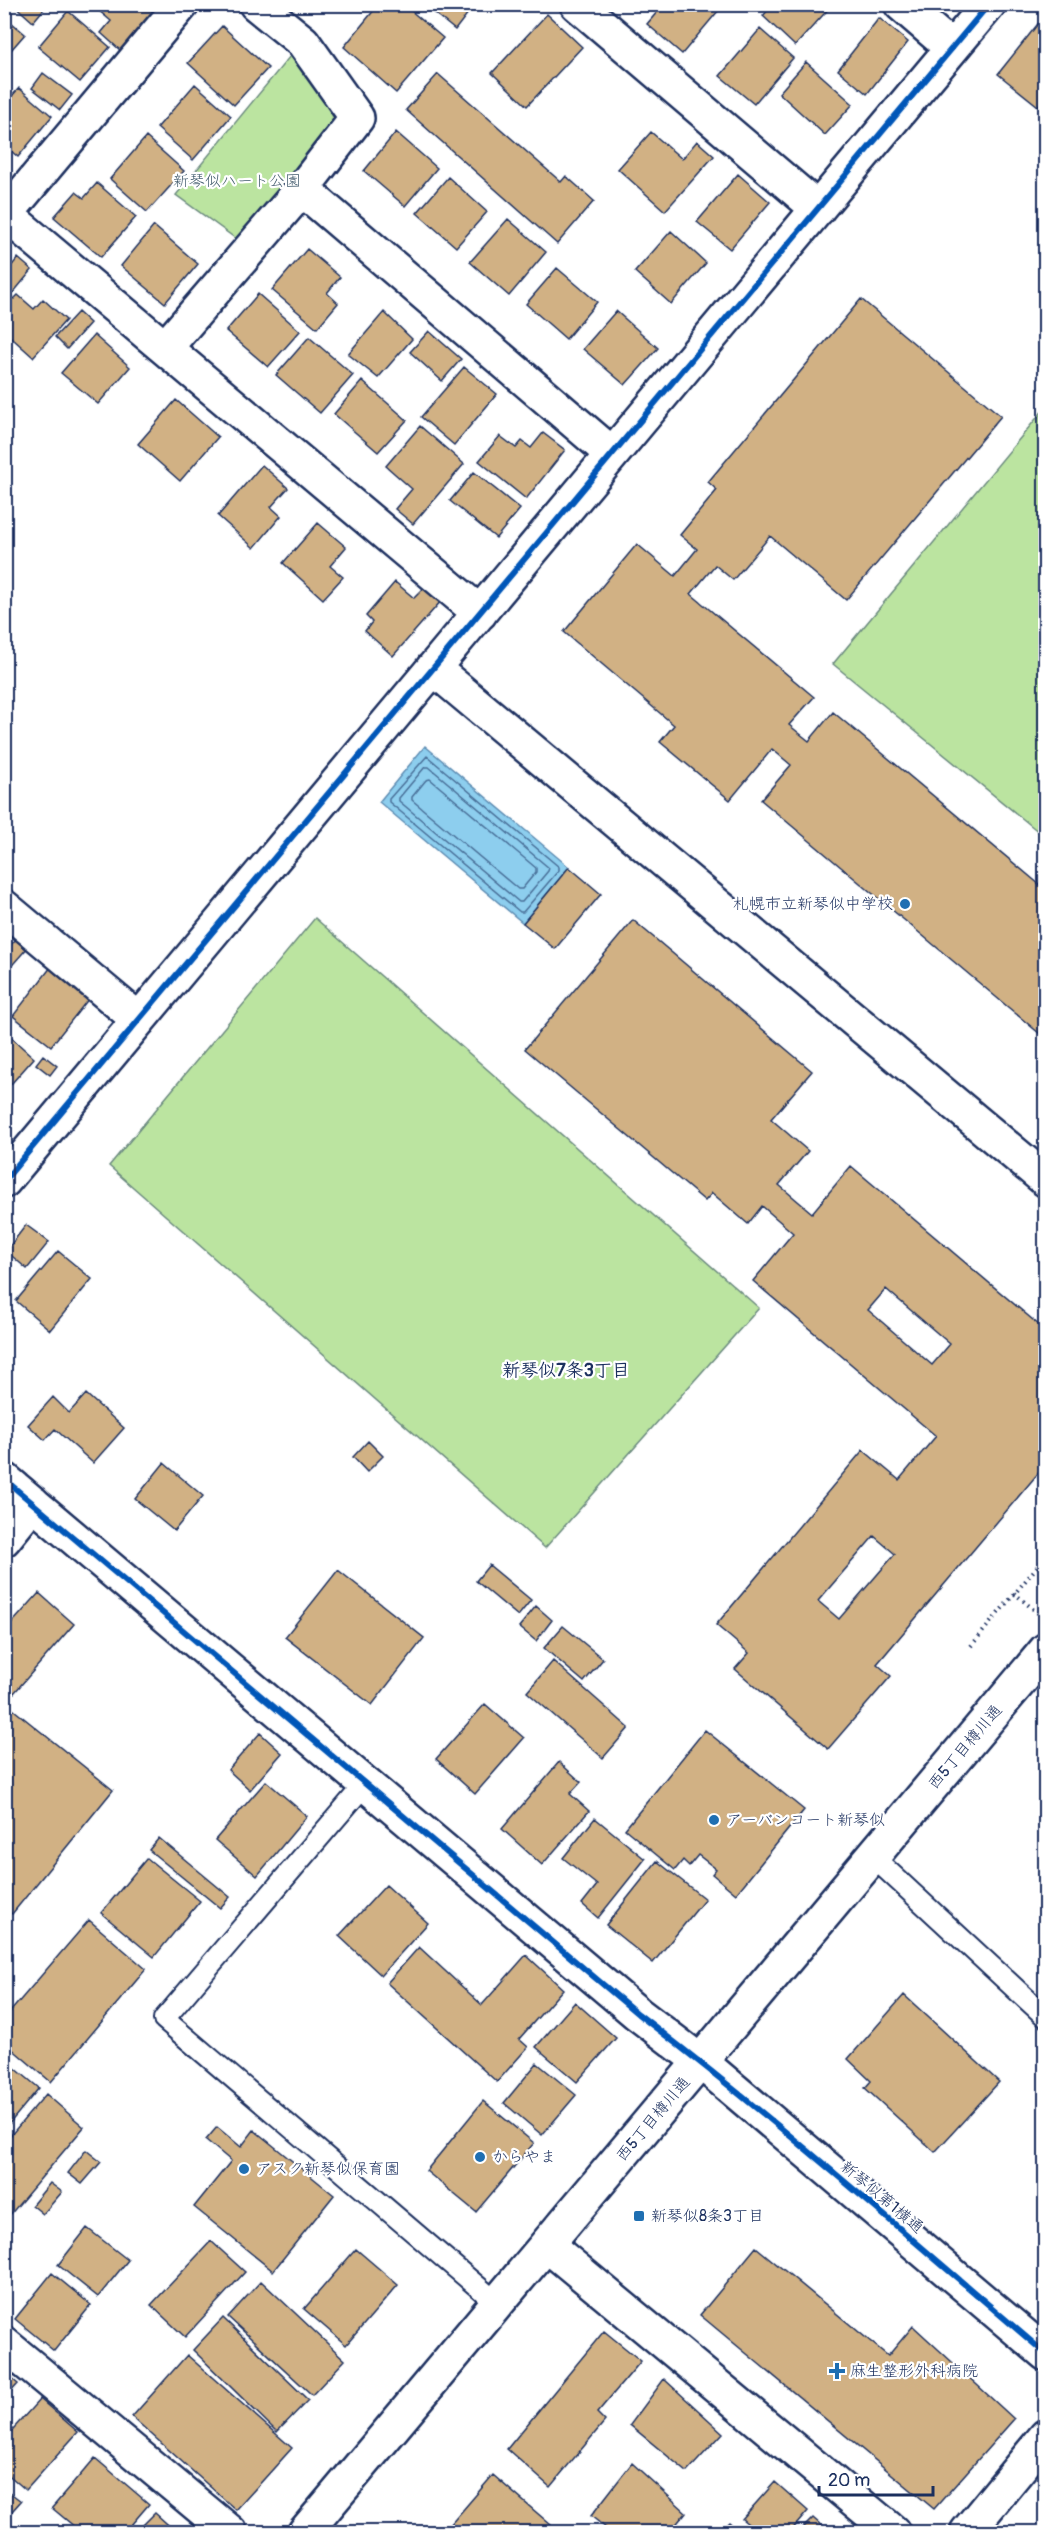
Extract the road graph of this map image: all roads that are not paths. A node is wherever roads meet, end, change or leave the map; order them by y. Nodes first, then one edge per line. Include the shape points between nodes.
1 (182, 4) edge
2 (256, 4) edge
3 (577, 4) edge
4 (901, 4) edge
5 (989, 4) edge
6 (952, 48) junction
7 (302, 189) junction
8 (818, 208) junction
9 (5, 214) edge
10 (165, 348) junction
11 (612, 454) junction
12 (480, 613) junction
13 (433, 668) junction
14 (4, 907) edge
15 (139, 1020) junction
16 (1046, 1180) edge
17 (4, 1181) edge
18 (4, 1479) edge
19 (33, 1503) junction
20 (4, 1539) edge
21 (1046, 1650) edge
22 (365, 1784) junction
23 (873, 1857) junction
24 (1046, 2017) edge
25 (701, 2062) junction
26 (547, 2245) junction
27 (498, 2304) junction
28 (4, 2344) edge
29 (1046, 2354) edge
30 (1046, 2436) edge
31 (230, 2532) edge
32 (305, 2532) edge
33 (893, 2532) edge
34 (967, 2532) edge

1 - 9 street
2 - 7 street via 303,42 357,118
3 - 8 street
4 - 6 street
5 - 6 street
6 - 8 street
7 - 10 street
7 - 11 street
8 - 11 street
9 - 10 street
10 - 12 street
11 - 12 street
12 - 13 street
13 - 15 street
13 - 16 street
14 - 15 street
15 - 17 street
18 - 19 street, 新琴似第1横通
19 - 20 street
19 - 22 street, 新琴似第1横通
21 - 23 street, 西5丁目樽川通
22 - 25 street, 新琴似第1横通
22 - 27 lane via 164,2019
23 - 24 lane
23 - 25 street, 西5丁目樽川通
25 - 26 street, 西5丁目樽川通
25 - 29 street, 新琴似第1横通
26 - 27 street, 西5丁目樽川通
26 - 33 street
27 - 32 street, 西5丁目樽川通
28 - 31 street
30 - 34 street

